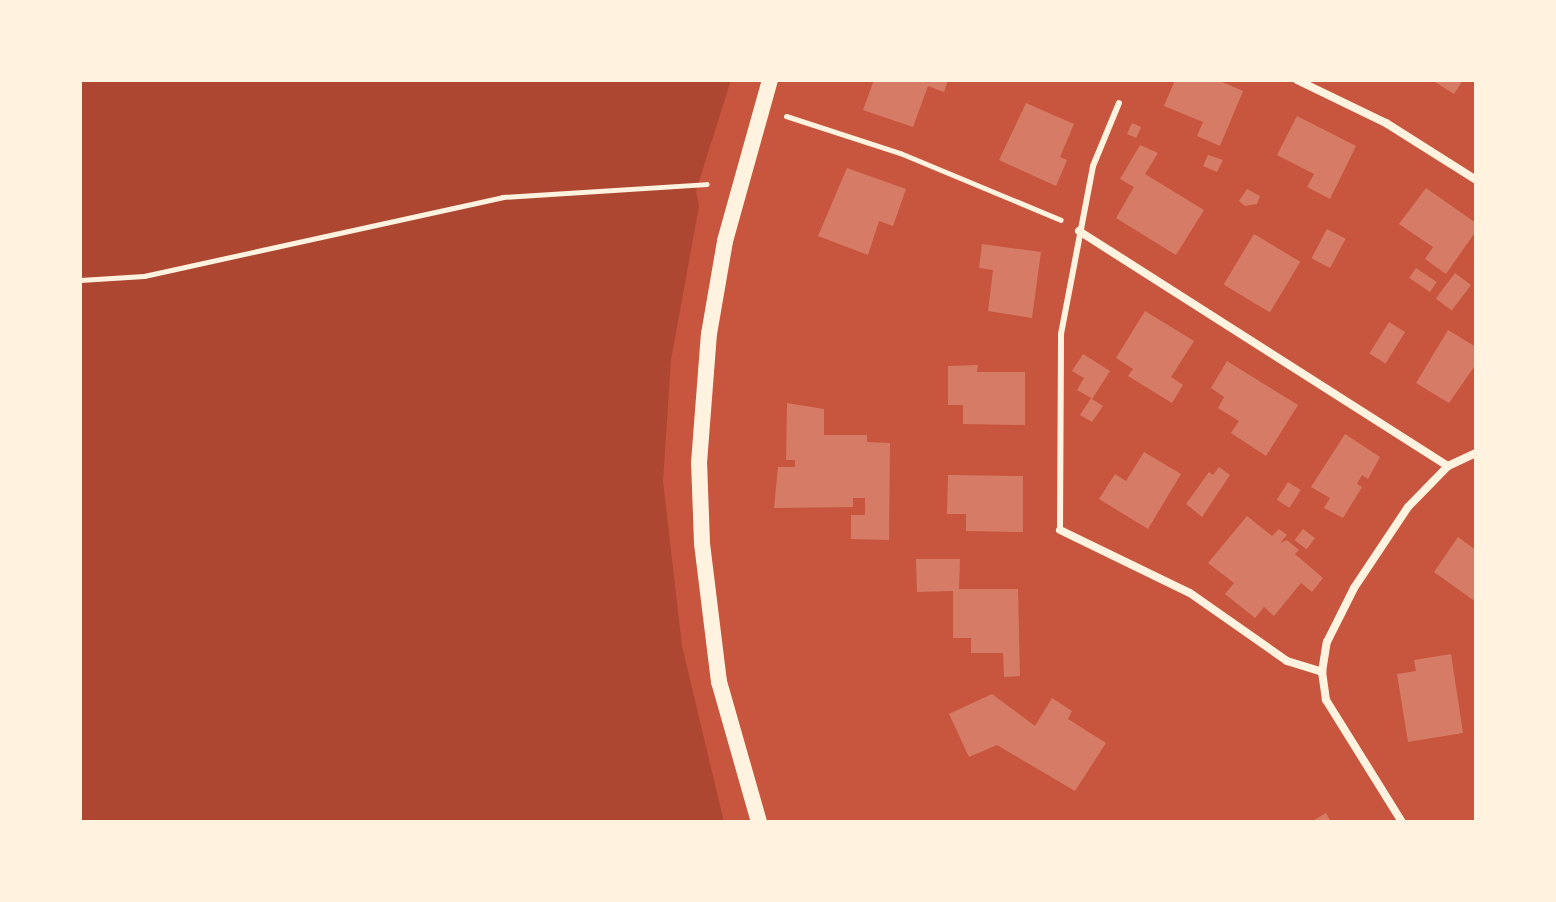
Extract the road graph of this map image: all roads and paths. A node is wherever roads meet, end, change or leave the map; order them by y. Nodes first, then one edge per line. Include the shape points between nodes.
1 (770, 80) edge
2 (1297, 80) edge
3 (1119, 103) dead end
4 (786, 116) dead end
5 (1476, 180) edge
6 (707, 184) dead end
7 (1079, 231) junction
8 (80, 280) edge
9 (1476, 453) edge
10 (1448, 466) junction
11 (1060, 530) joint
12 (1322, 672) junction
13 (759, 822) edge
14 (1402, 822) edge

1 - 13 main road via 725,241 709,334 699,463 703,553 719,682
2 - 5 street via 1386,123
3 - 7 lane via 1093,166
4 - 7 path via 952,172
6 - 8 path via 502,197 144,276
7 - 10 street
7 - 11 lane via 1061,334
9 - 10 street
10 - 12 street via 1408,507 1354,588 1327,642
11 - 12 street via 1190,593 1287,661
12 - 14 street via 1326,700

